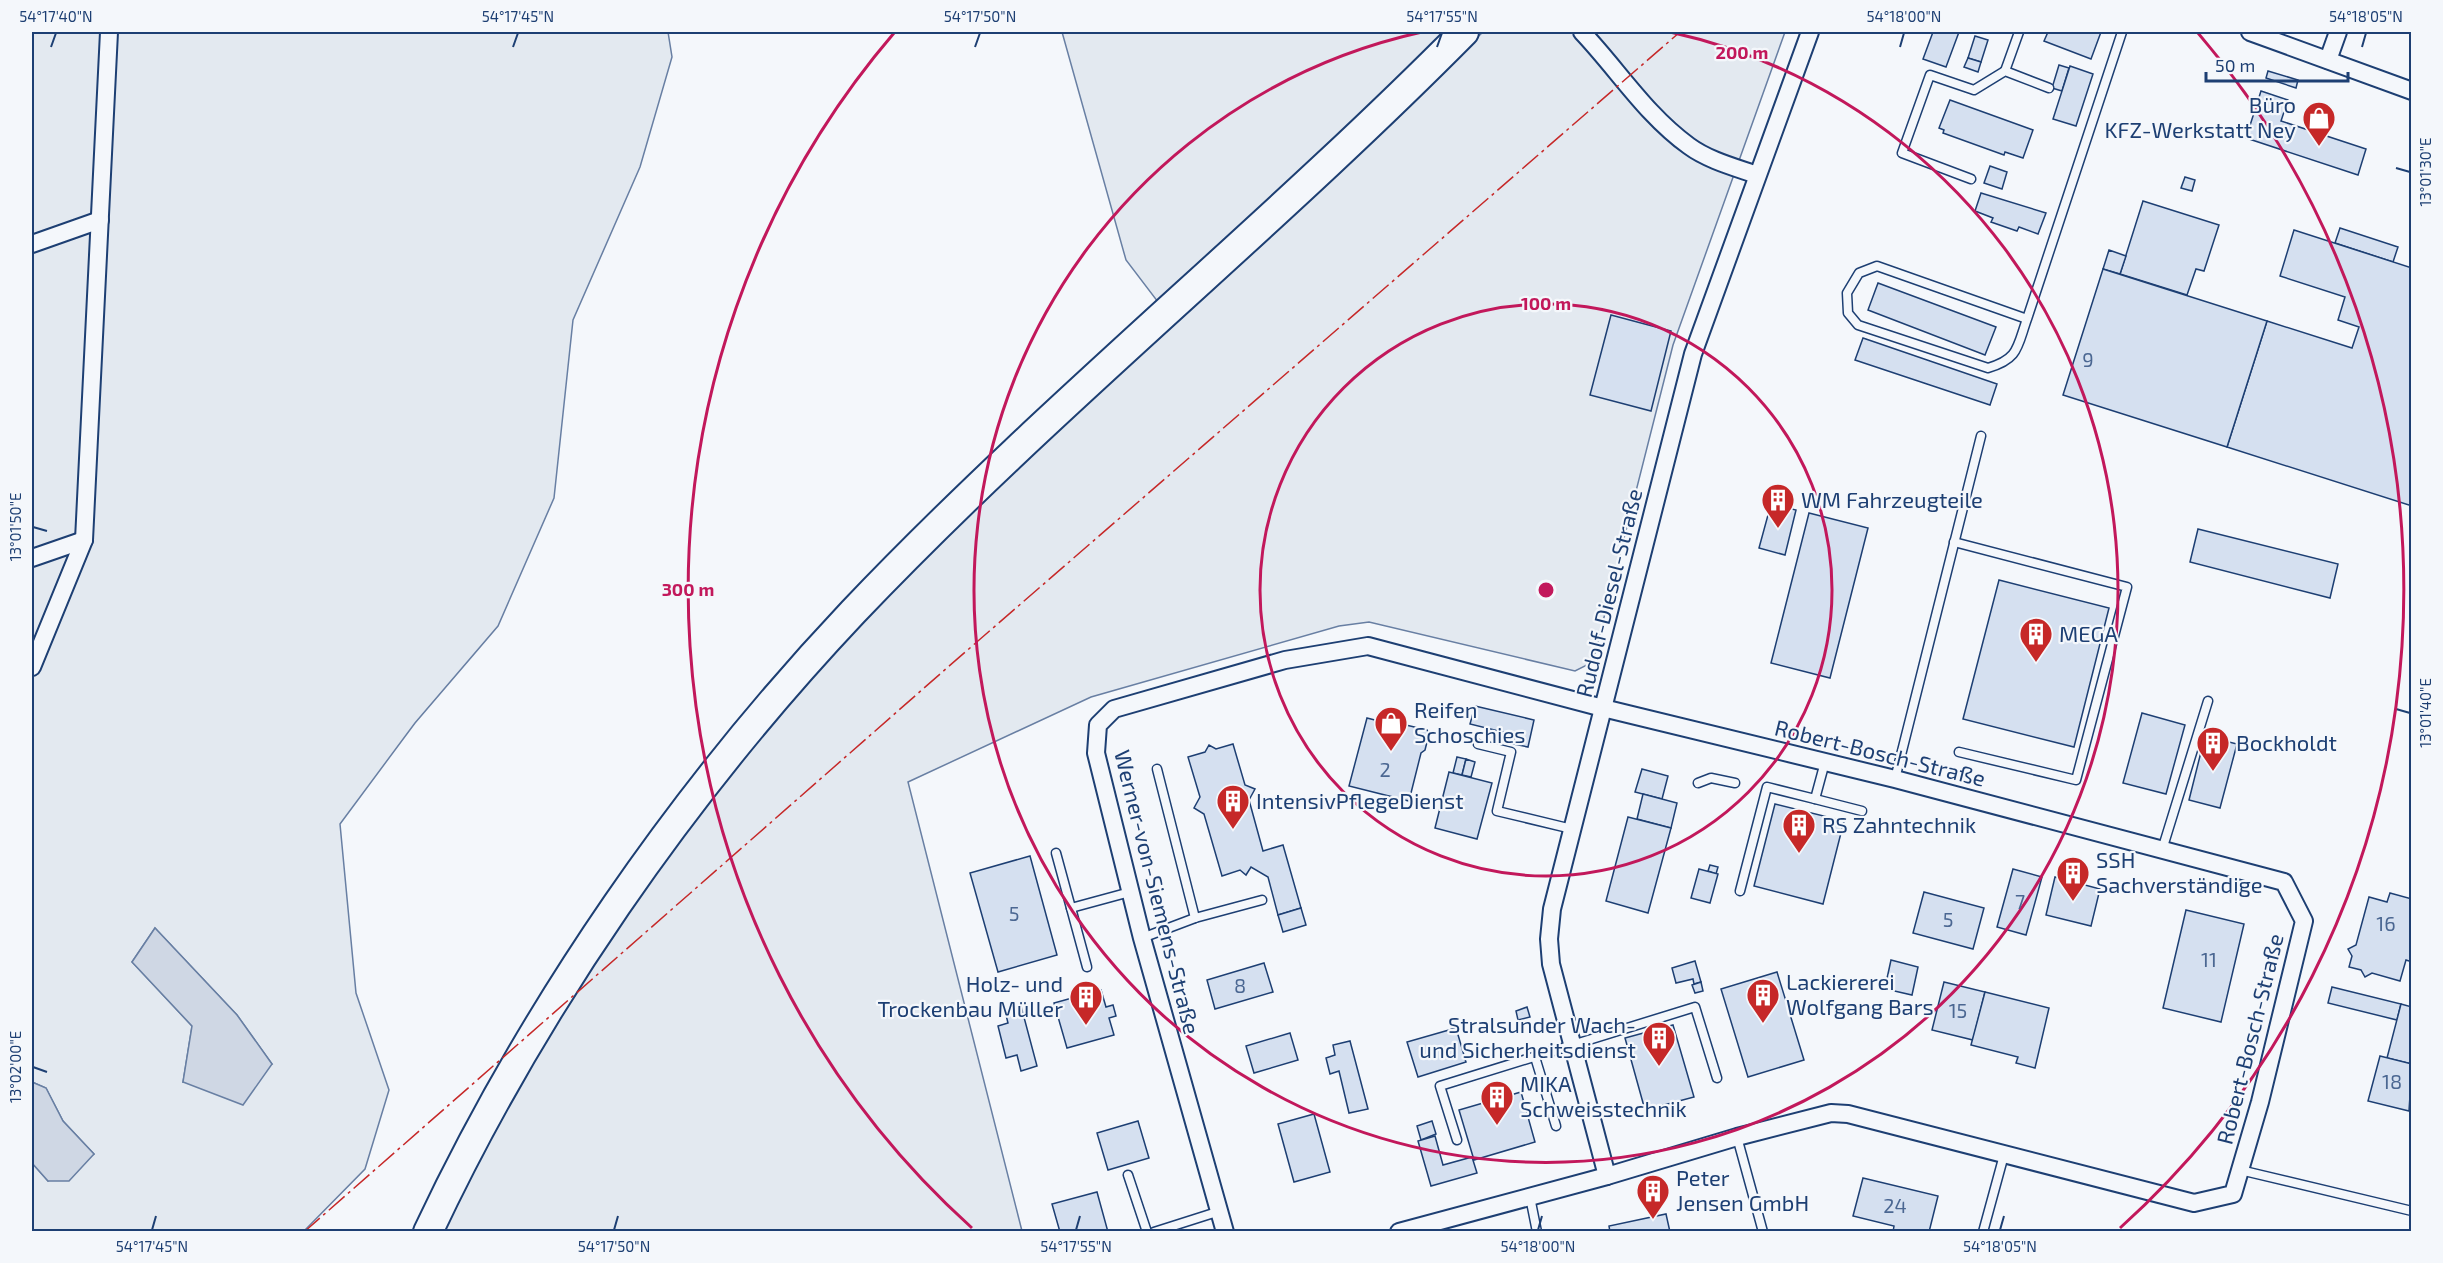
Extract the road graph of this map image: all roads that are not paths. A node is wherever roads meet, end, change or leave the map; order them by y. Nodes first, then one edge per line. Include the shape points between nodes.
1 (110, 32) edge
2 (1464, 32) edge
3 (1582, 32) edge
4 (1810, 32) edge
5 (2019, 32) edge
6 (2122, 32) edge
7 (2250, 32) edge
8 (2338, 32) edge
9 (2328, 60) junction
10 (2005, 71) junction
11 (2049, 88) dead end
12 (2412, 92) edge
13 (1757, 175) junction
14 (1971, 179) dead end
15 (100, 220) junction
16 (32, 244) edge
17 (2027, 320) junction
18 (1981, 436) dead end
19 (84, 540) junction
20 (1954, 542) junction
21 (32, 558) edge
22 (32, 667) edge
23 (2208, 701) dead end
24 (1603, 708) junction
25 (1478, 744) dead end
26 (1959, 752) dead end
27 (1825, 762) junction
28 (1157, 769) dead end
29 (1895, 779) junction
30 (1698, 783) dead end
31 (1735, 783) dead end
32 (1815, 799) junction
33 (1862, 811) dead end
34 (1572, 829) junction
35 (2163, 850) junction
36 (1056, 853) dead end
37 (1740, 891) dead end
38 (1130, 892) junction
39 (1262, 900) dead end
40 (1071, 908) junction
41 (1195, 918) junction
42 (1142, 938) junction
43 (1087, 967) dead end
44 (1571, 1046) junction
45 (1535, 1057) junction
46 (1717, 1078) dead end
47 (1556, 1126) dead end
48 (1737, 1137) junction
49 (1457, 1140) dead end
50 (2004, 1155) junction
51 (2240, 1170) junction
52 (1128, 1175) dead end
53 (1607, 1176) junction
54 (1530, 1197) junction
55 (1220, 1211) junction
56 (2412, 1211) edge
57 (428, 1232) edge
58 (1147, 1232) edge
59 (1154, 1232) edge
60 (1225, 1232) edge
61 (1400, 1232) edge
62 (1537, 1232) edge
63 (1763, 1232) edge
64 (1983, 1232) edge

1 - 15 street
2 - 57 highway via 1306,185 920,543 791,680 658,847 595,938 478,1132
3 - 13 street via 1657,120 1691,147
4 - 13 street, Rudolf-Diesel-Straße
5 - 10 lane
6 - 17 lane
7 - 9 street
8 - 9 street
9 - 12 street
10 - 11 lane
10 - 14 lane via 1974,90 1930,75 1902,153
13 - 24 street, Rudolf-Diesel-Straße via 1693,354
15 - 16 street
15 - 19 street
17 - 17 lane via 2014,355 2003,364 1988,368 1858,325 1848,313 1847,293 1859,273 1877,266
18 - 20 lane
19 - 21 street
19 - 22 street
20 - 26 lane via 2127,587 2076,780
20 - 29 lane
23 - 35 lane
24 - 27 street, Robert-Bosch-Straße
24 - 34 street, Rudolf-Diesel-Straße
24 - 38 street, Werner-von-Siemens-Straße via 1368,646 1285,660 1114,709 1098,725 1096,753
25 - 34 lane via 1512,752 1497,811
27 - 29 street, Robert-Bosch-Straße
27 - 32 lane
28 - 41 lane
29 - 35 street, Robert-Bosch-Straße
30 - 31 lane via 1711,778
32 - 33 lane
32 - 37 lane via 1767,786
34 - 44 street, Rudolf-Diesel-Straße via 1552,909 1549,939 1551,964
35 - 51 street, Robert-Bosch-Straße via 2284,882 2304,921
36 - 40 lane
38 - 40 lane
38 - 42 street, Werner-von-Siemens-Straße
39 - 41 lane
40 - 43 lane
41 - 42 lane
42 - 55 street, Werner-von-Siemens-Straße
44 - 45 lane
44 - 46 lane via 1695,1007
44 - 53 street, Rudolf-Diesel-Straße
45 - 47 lane
45 - 49 lane via 1440,1086
48 - 50 street, Robert-Bosch-Straße via 1831,1113 1848,1114
48 - 53 street, Robert-Bosch-Straße
48 - 63 lane
50 - 51 street, Robert-Bosch-Straße via 2194,1203 2233,1194
50 - 64 lane
51 - 56 lane
52 - 58 lane
53 - 54 street
54 - 61 street
54 - 62 lane
55 - 59 lane
55 - 60 street, Werner-von-Siemens-Straße

